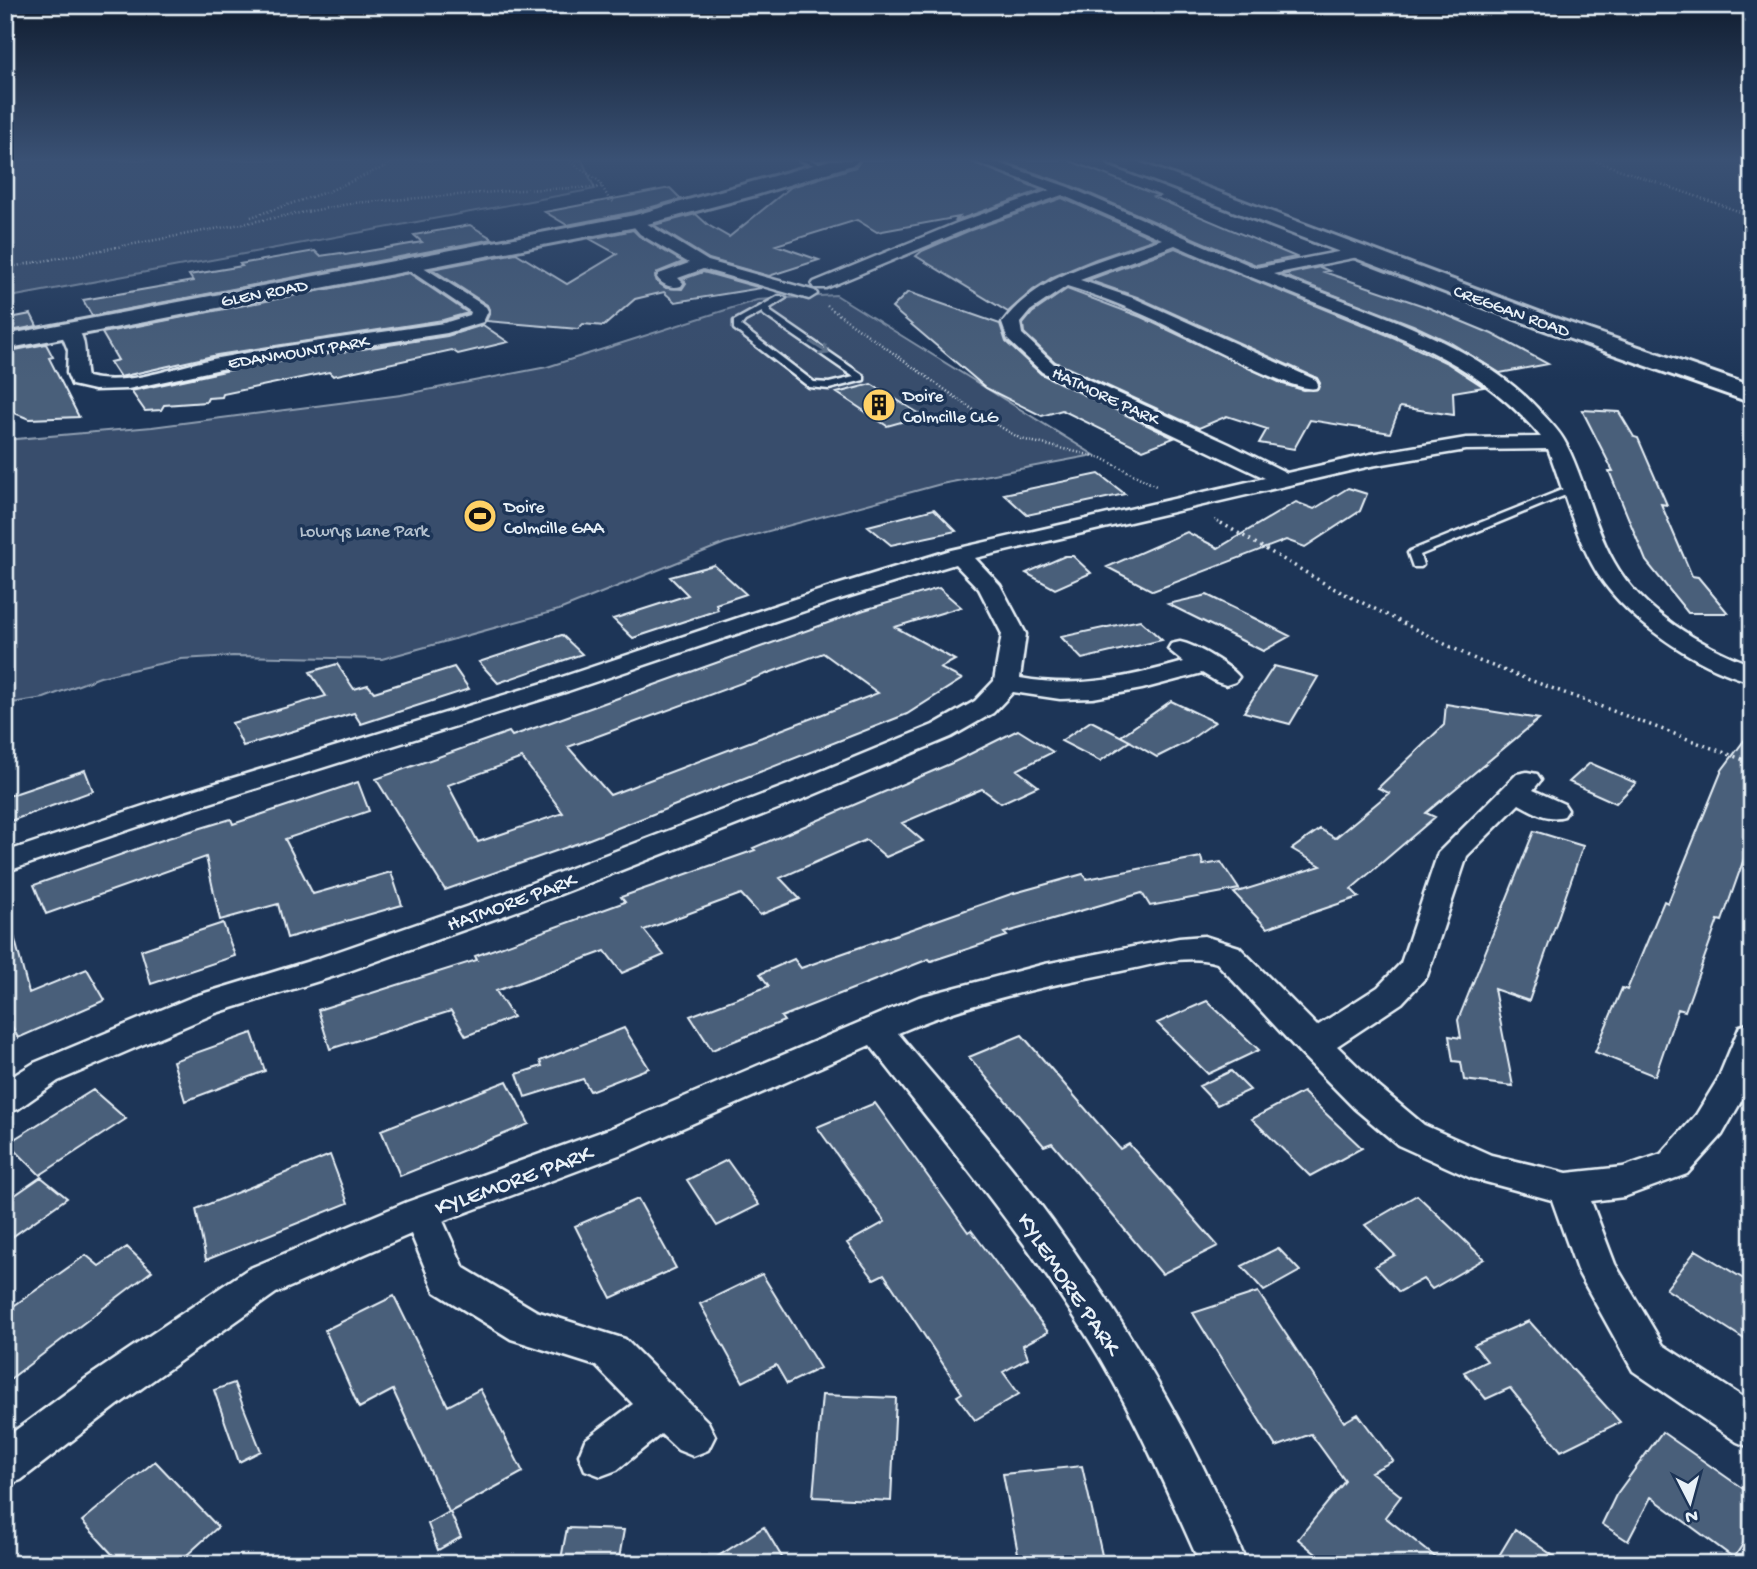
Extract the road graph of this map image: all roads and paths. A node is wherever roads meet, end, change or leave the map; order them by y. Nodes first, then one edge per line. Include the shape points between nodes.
1 (186, 233) edge
2 (570, 233) edge
3 (649, 233) edge
4 (944, 233) edge
5 (1160, 233) edge
6 (1307, 233) edge
7 (1175, 240) junction
8 (1358, 253) junction
9 (409, 264) junction
10 (702, 264) junction
11 (5, 268) edge
12 (1254, 273) junction
13 (666, 278) dead end
14 (1068, 281) junction
15 (802, 292) junction
16 (766, 308) junction
17 (69, 330) junction
18 (5, 342) edge
19 (1309, 384) dead end
20 (1752, 395) edge
21 (1556, 443) junction
22 (1284, 480) junction
23 (1574, 488) junction
24 (1189, 504) junction
25 (959, 555) junction
26 (1417, 565) dead end
27 (1180, 649) dead end
28 (1752, 674) edge
29 (1007, 683) junction
30 (1752, 763) edge
31 (1554, 810) dead end
32 (5, 862) edge
33 (875, 1028) junction
34 (1752, 1035) edge
35 (1313, 1045) junction
36 (1743, 1085) edge
37 (5, 1098) edge
38 (1567, 1188) junction
39 (421, 1213) junction
40 (663, 1405) junction
41 (1752, 1428) edge
42 (692, 1436) dead end
43 (601, 1455) dead end
44 (5, 1465) edge
45 (1224, 1564) edge

1 - 11 path
2 - 9 street, GLEN ROAD
3 - 10 street
4 - 15 street
5 - 7 street
6 - 8 street, CREGGAN ROAD
7 - 12 street
7 - 14 street, HATMORE PARK
8 - 12 street
8 - 20 street, CREGGAN ROAD
9 - 17 street, GLEN ROAD
9 - 17 street, EDANMOUNT PARK via 480,311 477,318 447,328 92,385 79,381 77,350
10 - 13 street
10 - 15 street
12 - 21 street via 1458,357 1527,409
14 - 19 street via 1134,304
14 - 22 street, HATMORE PARK via 1019,310 1011,323 1014,336 1048,368
15 - 16 lane
15 - 24 path via 1021,439 1102,457
16 -> 16 lane via 767,313 862,378 812,385 737,327 747,315
17 - 18 street, GLEN ROAD
21 - 22 street via 1466,444
21 - 23 street
22 - 24 street
23 - 26 lane via 1414,553
23 - 28 street via 1604,564 1631,600 1665,629 1718,661
24 - 25 street
24 - 30 path via 1329,586 1479,661
25 - 29 street via 988,585 1014,634
25 - 32 street
27 - 29 street via 1215,670 1076,692
29 - 37 street, HATMORE PARK via 984,707 942,731 798,791 514,901 204,1005 46,1072
31 - 35 street via 1521,786 1453,853 1416,968 1390,995
33 - 35 street, KYLEMORE PARK via 931,1005 1045,975 1204,947 1228,955
33 - 39 street, KYLEMORE PARK via 622,1139
33 - 45 street, KYLEMORE PARK via 1038,1231 1101,1323 1152,1409
34 - 36 street, KYLEMORE PARK
35 - 38 street, KYLEMORE PARK via 1411,1135 1484,1168
36 - 38 street, KYLEMORE PARK via 1674,1164 1624,1182
38 - 41 street via 1597,1270 1648,1358
39 - 40 street, KYLEMORE PARK via 449,1280 525,1325 610,1352
39 - 44 street, KYLEMORE PARK via 262,1280
40 - 42 street, KYLEMORE PARK
40 - 43 street

